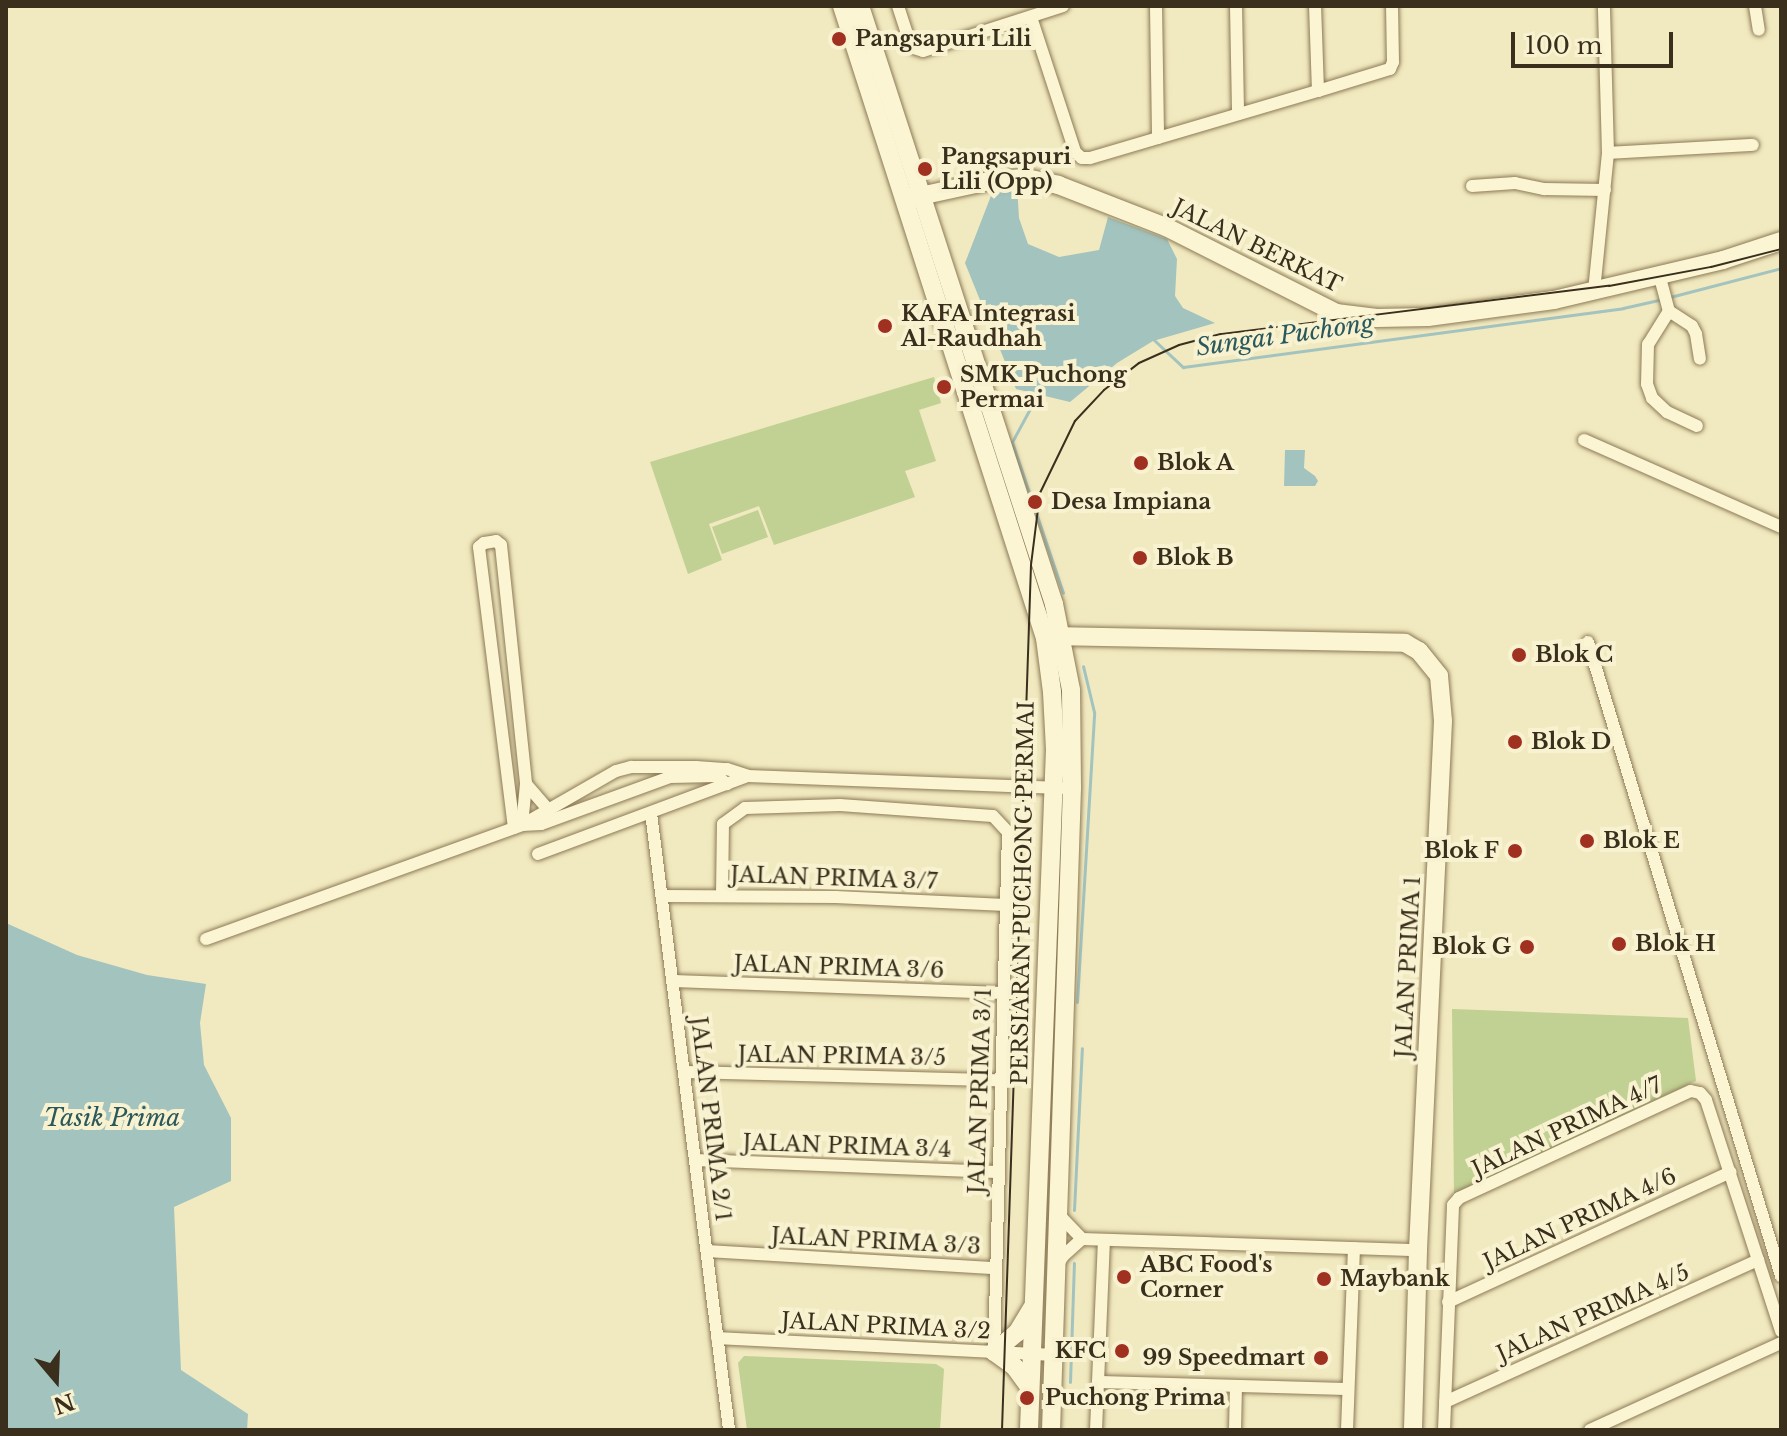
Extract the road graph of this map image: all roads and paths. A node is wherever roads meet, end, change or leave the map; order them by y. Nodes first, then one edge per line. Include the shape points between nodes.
1 (842, 6) edge
2 (860, 6) edge
3 (898, 6) edge
4 (1063, 6) edge
5 (1156, 6) edge
6 (1236, 6) edge
7 (1315, 6) edge
8 (1392, 6) edge
9 (1604, 6) edge
10 (1755, 6) edge
11 (1031, 17) junction
12 (1759, 30) dead end
13 (1318, 91) junction
14 (1238, 114) junction
15 (1158, 138) junction
16 (1753, 145) dead end
17 (1608, 153) junction
18 (1472, 186) dead end
19 (1605, 190) junction
20 (912, 198) junction
21 (1781, 241) edge
22 (1660, 282) junction
23 (1594, 291) junction
24 (1668, 308) junction
25 (1700, 359) dead end
26 (1697, 426) dead end
27 (1584, 440) dead end
28 (1781, 527) edge
29 (1054, 604) junction
30 (1052, 636) junction
31 (1091, 636) junction
32 (1588, 642) dead end
33 (1067, 672) junction
34 (748, 776) junction
35 (526, 784) junction
36 (727, 784) junction
37 (1062, 788) junction
38 (548, 809) junction
39 (651, 813) junction
40 (518, 826) junction
41 (538, 854) dead end
42 (722, 894) junction
43 (662, 896) junction
44 (1005, 905) junction
45 (206, 939) dead end
46 (673, 981) junction
47 (1003, 993) junction
48 (1054, 1025) junction
49 (684, 1072) junction
50 (1000, 1080) junction
51 (695, 1160) junction
52 (997, 1172) junction
53 (1730, 1172) junction
54 (1060, 1216) junction
55 (1082, 1239) junction
56 (1104, 1240) junction
57 (1354, 1248) junction
58 (1418, 1250) junction
59 (707, 1251) junction
60 (1758, 1260) junction
61 (1056, 1267) junction
62 (995, 1268) junction
63 (1781, 1276) edge
64 (1448, 1302) junction
65 (1033, 1306) junction
66 (1781, 1331) edge
67 (717, 1338) junction
68 (1781, 1343) edge
69 (994, 1352) junction
70 (1032, 1354) junction
71 (1054, 1355) junction
72 (1098, 1382) junction
73 (1236, 1386) junction
74 (1030, 1388) junction
75 (1348, 1389) junction
76 (1445, 1402) junction
77 (729, 1430) edge
78 (1029, 1430) edge
79 (1051, 1430) edge
80 (1096, 1430) edge
81 (1235, 1430) edge
82 (1347, 1430) edge
83 (1413, 1430) edge
84 (1444, 1430) edge
85 (1590, 1430) edge

1 - 20 main road, PERSIARAN PUCHONG PERMAI
2 - 20 main road, PERSIARAN PUCHONG PERMAI
3 - 11 street via 914,48 923,51
4 - 11 street
5 - 15 street
6 - 14 street
7 - 13 street
8 - 13 street via 1390,69
9 - 17 street
10 - 12 street
11 - 15 street via 1075,152 1090,158
13 - 14 street
14 - 15 street
16 - 17 street
17 - 19 street
18 - 19 street via 1515,183
19 - 23 street
20 - 23 main road, JALAN BERKAT via 1026,178 1070,188 1166,227 1336,313 1428,317
20 - 29 main road, PERSIARAN PUCHONG PERMAI
20 - 30 main road, PERSIARAN PUCHONG PERMAI
21 - 22 main road, JALAN BERKAT
22 - 23 main road, JALAN BERKAT
22 - 24 street
24 - 25 street via 1692,326
24 - 26 street via 1648,344 1647,384 1652,398 1667,412
27 - 28 street
29 - 30 main road, PERSIARAN PUCHONG PERMAI
29 - 31 main road
30 - 31 main road, JALAN PRIMA 1
30 - 33 main road, PERSIARAN PUCHONG PERMAI
30 - 37 main road, PERSIARAN PUCHONG PERMAI
31 - 33 main road via 1074,653
31 - 58 main road, JALAN PRIMA 1 via 1405,643 1419,651 1439,676 1443,721
32 - 63 street
33 - 37 main road, PERSIARAN PUCHONG PERMAI via 1071,690
34 - 36 street
34 - 37 street
34 - 38 street via 727,769 631,767
35 - 38 street
35 - 40 street
35 - 40 street via 501,545 496,541 479,547
36 - 39 street
36 - 40 street via 717,776 670,777 541,824
37 - 48 main road, PERSIARAN PUCHONG PERMAI
38 - 40 street
39 - 41 street
39 - 43 street, JALAN PRIMA 2/1
40 - 45 street
42 - 43 street, JALAN PRIMA 3/7
42 - 44 street, JALAN PRIMA 3/7
42 - 44 street, JALAN PRIMA 3/1 via 723,824 745,808 840,805 993,816 1008,832
43 - 46 street, JALAN PRIMA 2/1
44 - 47 street, JALAN PRIMA 3/1
46 - 47 street, JALAN PRIMA 3/6
46 - 49 street, JALAN PRIMA 2/1
47 - 50 street, JALAN PRIMA 3/1
48 - 54 main road, PERSIARAN PUCHONG PERMAI
48 - 65 main road, PERSIARAN PUCHONG PERMAI
49 - 50 street, JALAN PRIMA 3/5
49 - 51 street, JALAN PRIMA 2/1
50 - 52 street, JALAN PRIMA 3/1
51 - 52 street, JALAN PRIMA 3/4
51 - 59 street, JALAN PRIMA 2/1
52 - 62 street, JALAN PRIMA 3/1
53 - 60 street
53 - 64 street, JALAN PRIMA 4/6
53 - 64 street, JALAN PRIMA 4/7 via 1706,1100 1691,1091 1584,1140 1453,1205
54 - 55 street
54 - 61 main road, PERSIARAN PUCHONG PERMAI
55 - 56 street
55 - 61 street
56 - 57 street
56 - 72 street
57 - 58 street
57 - 75 street
58 - 83 main road, JALAN PRIMA 1
59 - 62 street, JALAN PRIMA 3/3
59 - 67 street, JALAN PRIMA 2/1
60 - 66 street
60 - 76 street, JALAN PRIMA 4/5
61 - 71 main road, PERSIARAN PUCHONG PERMAI
62 - 69 street, JALAN PRIMA 3/1
64 - 76 street
65 - 69 main road via 1017,1333
65 - 70 main road, PERSIARAN PUCHONG PERMAI
67 - 69 street, JALAN PRIMA 3/2
67 - 77 street, JALAN PRIMA 2/1
68 - 85 street
69 - 70 street, JALAN PRIMA 3/2
69 - 74 main road via 1015,1367
70 - 71 street, JALAN PRIMA 3/2
70 - 74 main road, PERSIARAN PUCHONG PERMAI
71 - 79 main road, PERSIARAN PUCHONG PERMAI
72 - 73 street
72 - 80 street
73 - 75 street
73 - 81 street
74 - 78 main road, PERSIARAN PUCHONG PERMAI
75 - 82 street
76 - 84 street

